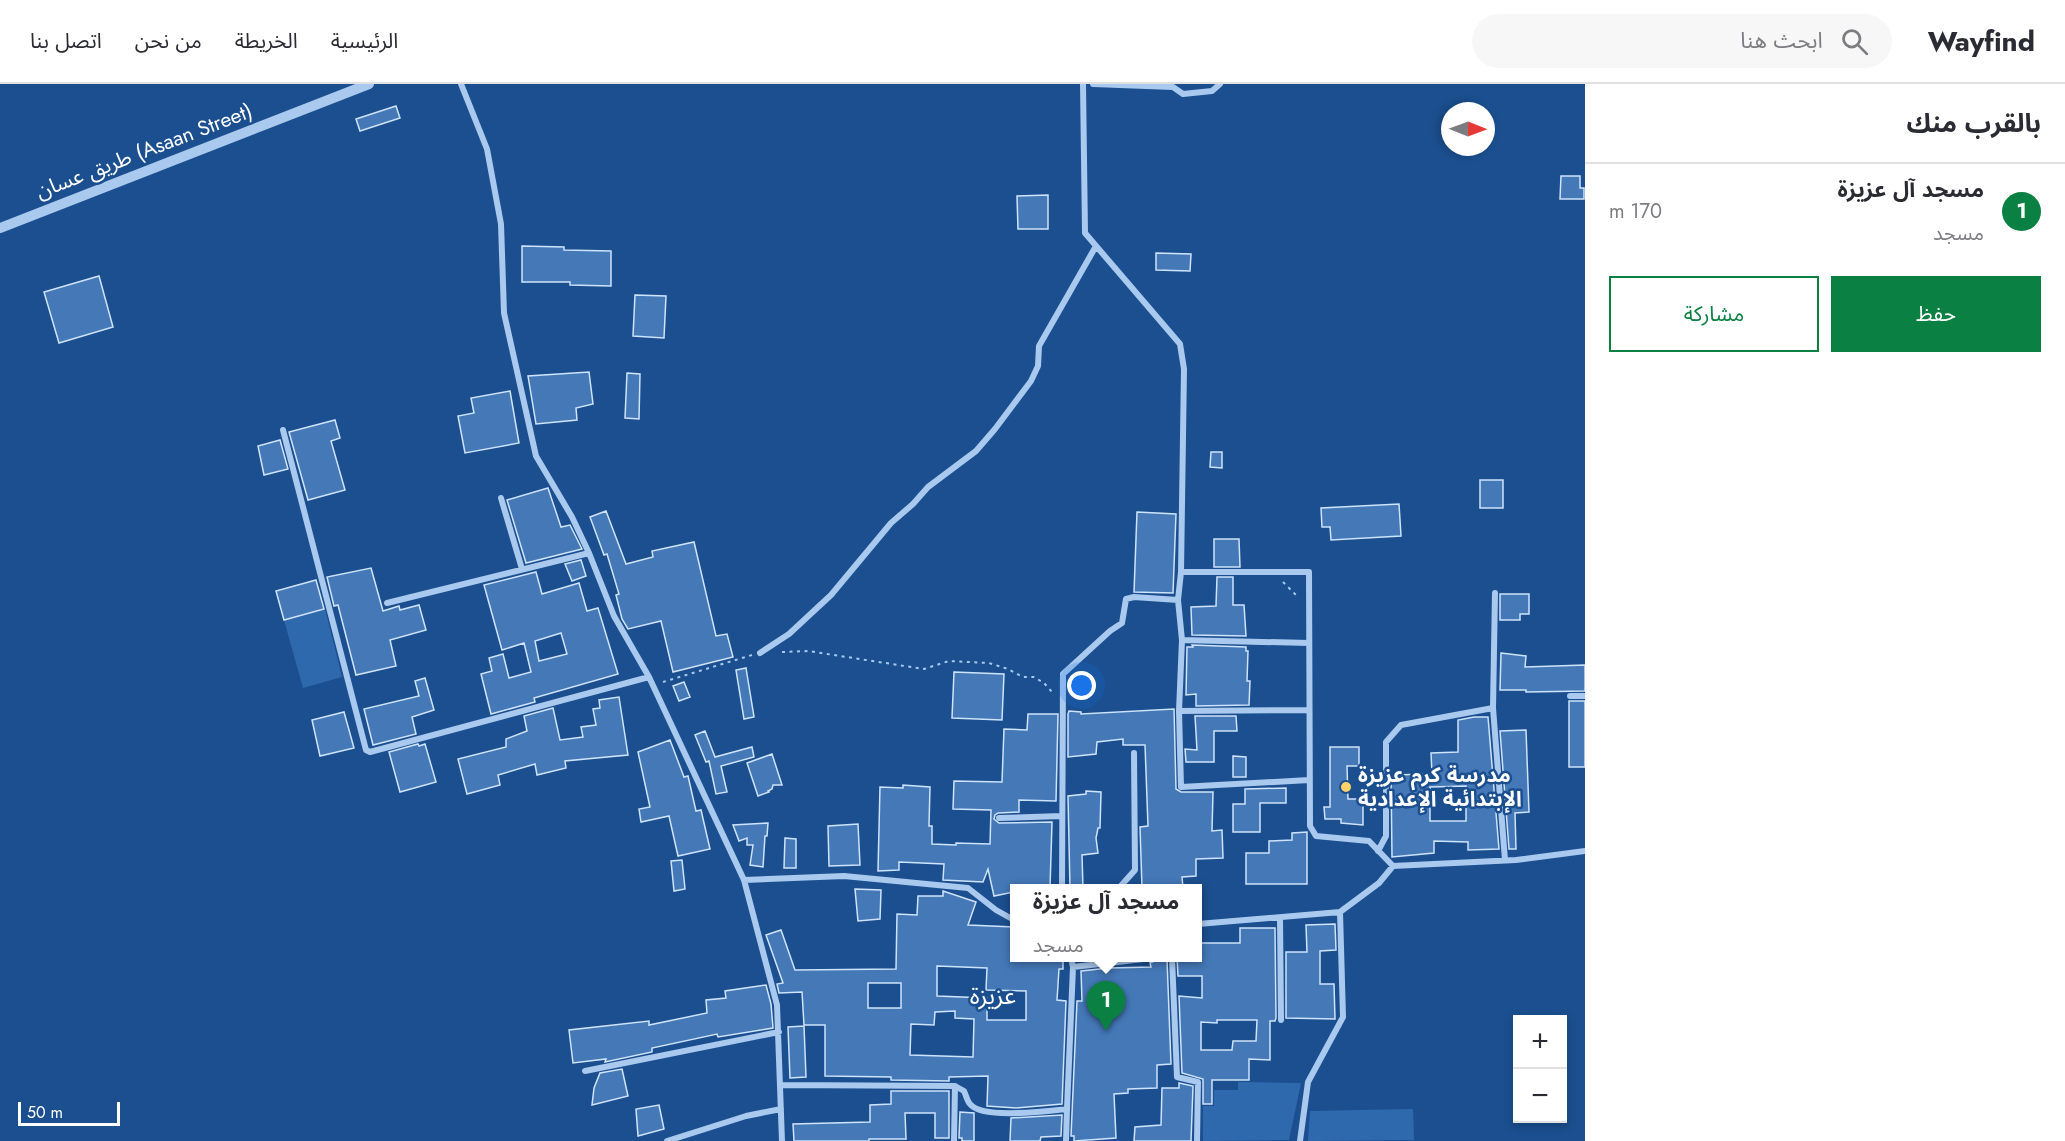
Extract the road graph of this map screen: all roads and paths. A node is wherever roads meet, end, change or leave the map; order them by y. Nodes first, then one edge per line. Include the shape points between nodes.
1 (369, 84) edge
2 (461, 84) edge
3 (1083, 84) edge
4 (1094, 84) edge
5 (1220, 84) edge
6 (0, 228) edge
7 (1096, 246) junction
8 (283, 429) dead end
9 (501, 498) dead end
10 (589, 553) junction
11 (522, 569) junction
12 (1180, 572) junction
13 (1282, 581) dead end
14 (1495, 593) dead end
15 (1178, 600) junction
16 (387, 603) dead end
17 (1309, 618) junction
18 (1182, 640) junction
19 (1309, 643) junction
20 (760, 653) junction
21 (649, 677) junction
22 (652, 685) junction
23 (1570, 696) dead end
24 (1585, 696) edge
25 (1064, 706) junction
26 (1492, 708) junction
27 (1309, 710) junction
28 (1179, 711) junction
29 (1134, 753) dead end
30 (1309, 780) junction
31 (1062, 816) junction
32 (999, 818) dead end
33 (1378, 851) junction
34 (1585, 851) edge
35 (1505, 860) junction
36 (1394, 866) junction
37 (744, 880) junction
38 (1062, 884) edge
39 (1123, 884) edge
40 (1340, 912) junction
41 (1010, 918) edge
42 (1280, 918) junction
43 (1202, 924) edge
44 (1072, 962) edge
45 (1112, 962) edge
46 (1172, 962) edge
47 (1073, 967) junction
48 (1281, 1020) dead end
49 (779, 1032) junction
50 (585, 1071) dead end
51 (780, 1085) junction
52 (955, 1086) junction
53 (1066, 1108) junction
54 (781, 1109) junction
55 (667, 1141) edge
56 (782, 1141) edge
57 (954, 1141) edge
58 (1066, 1141) edge
59 (1197, 1141) edge
60 (1300, 1141) edge

1 - 6 street, طريق عسان (Asaan Street)
2 - 10 street via 487,149 501,224 504,313 536,456
3 - 7 street via 1084,233
4 - 5 street via 1173,87 1184,94 1212,91
7 - 12 street via 1180,344 1184,369
7 - 20 street via 1039,346 1038,366 1031,381 995,429 976,451 928,487 891,523 831,595 789,634
8 - 21 street via 366,750
9 - 11 street
10 - 11 street
10 - 21 street via 614,616
11 - 16 street
12 - 15 street
12 - 17 street via 1309,572
13 - 17 path via 1294,591
14 - 26 street
15 - 18 street
15 - 25 street via 1126,599 1122,623 1063,674
17 - 19 street
18 - 19 street
18 - 28 street
19 - 27 street
20 - 22 path
20 - 25 path via 808,651 924,669 949,661 989,663 1023,677 1034,677
21 - 22 street
22 - 37 street
23 - 24 street
25 - 31 street
26 - 33 street via 1401,725 1386,742 1386,836
26 - 35 street
27 - 28 street
27 - 30 street
28 - 30 street via 1181,787
29 - 39 street via 1135,870
30 - 33 street via 1310,826 1316,836 1369,841
31 - 32 street
31 - 38 street
33 - 36 street
34 - 35 street
35 - 36 street
36 - 40 street via 1379,883
37 - 41 street via 844,876 968,888
37 - 49 street via 777,1005
40 - 42 street
40 - 60 street via 1343,1017 1308,1082
42 - 43 street
42 - 48 street
44 - 47 street
45 - 47 street
46 - 59 street via 1177,1077 1198,1082
47 - 53 street
49 - 50 street
49 - 51 street
51 - 52 street
51 - 54 street
52 - 53 street via 964,1091 970,1105 981,1111 1033,1113
52 - 57 street
53 - 58 street
54 - 55 street
54 - 56 street

